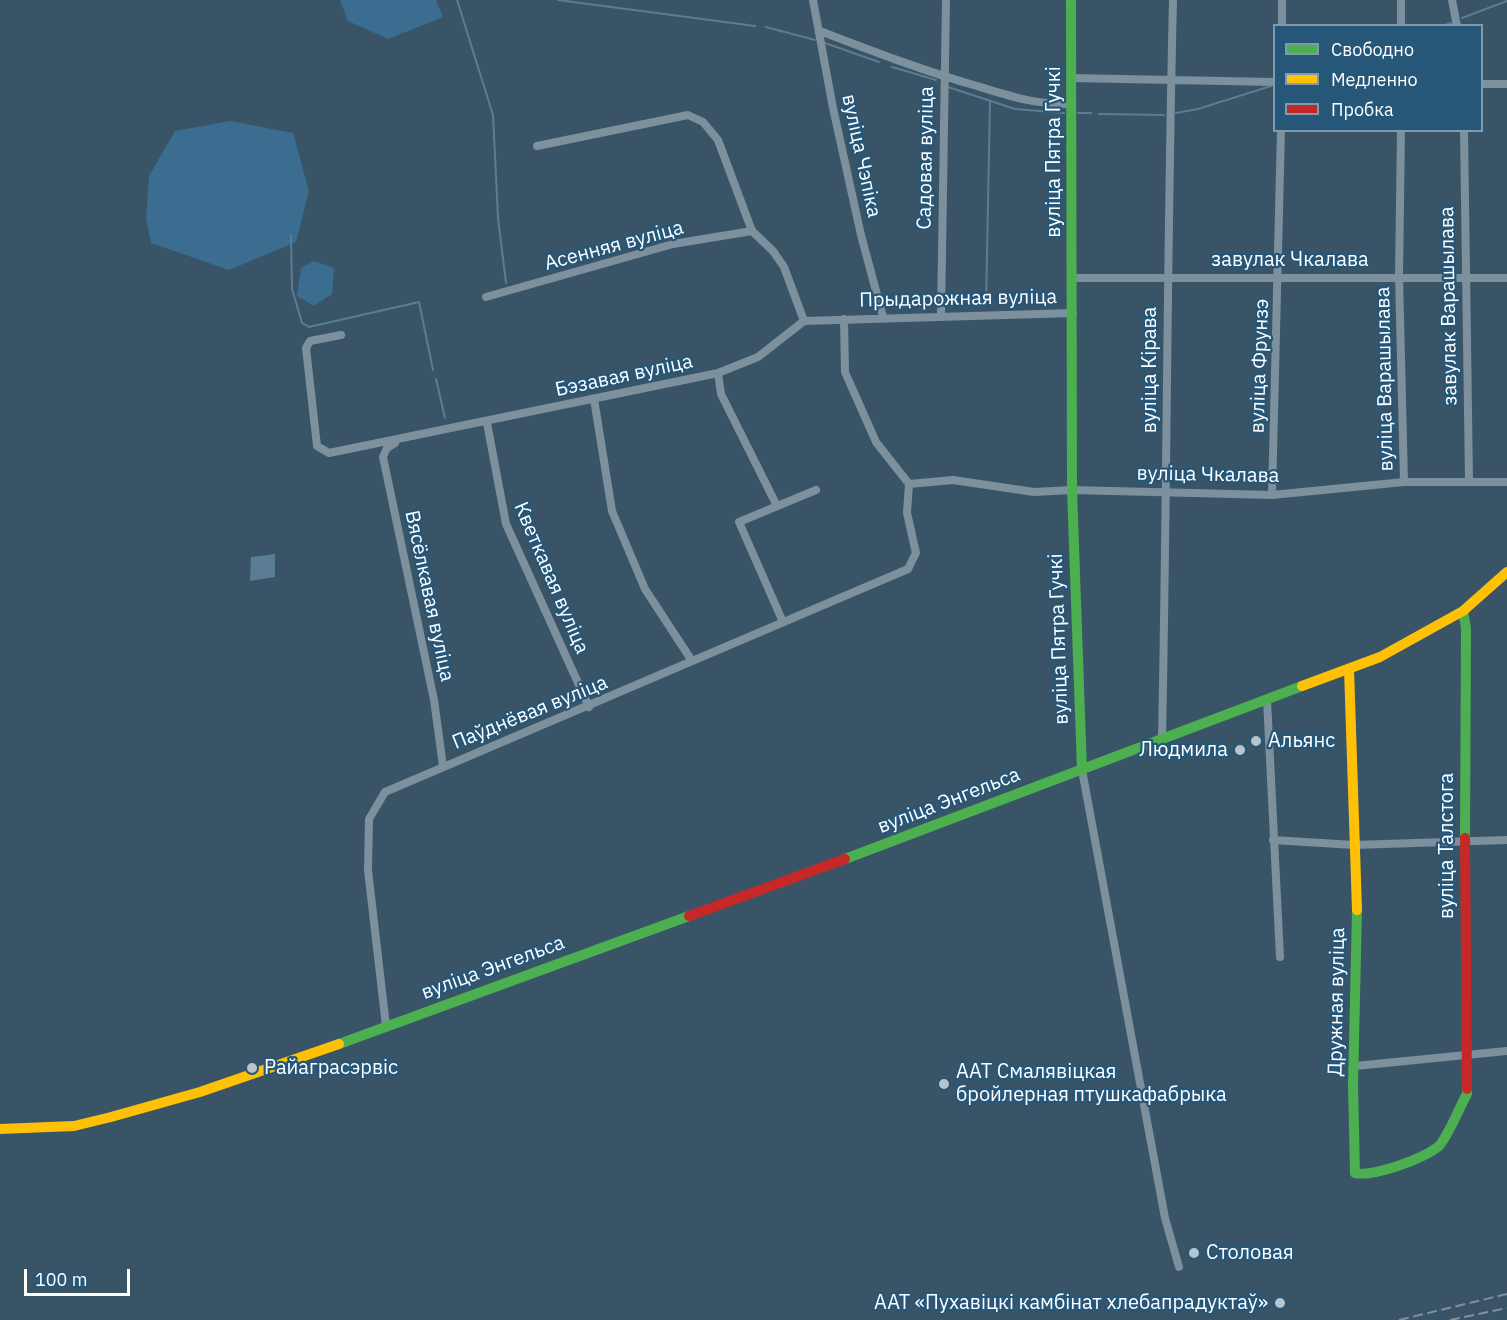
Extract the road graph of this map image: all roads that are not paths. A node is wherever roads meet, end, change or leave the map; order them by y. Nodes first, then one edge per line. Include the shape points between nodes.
1 (813, 0) edge
2 (946, 0) edge
3 (1071, 0) edge
4 (1173, 0) edge
5 (1282, 0) edge
6 (1401, 0) edge
7 (1452, 0) edge
8 (1282, 24) edge
9 (1401, 24) edge
10 (1457, 24) edge
11 (820, 31) junction
12 (943, 76) junction
13 (1071, 78) junction
14 (1171, 79) junction
15 (1273, 82) edge
16 (1483, 84) edge
17 (1507, 84) edge
18 (1071, 104) junction
19 (1281, 132) edge
20 (1401, 132) edge
21 (1464, 132) edge
22 (537, 146) dead end
23 (752, 231) junction
24 (1166, 276) junction
25 (1279, 276) junction
26 (1399, 276) junction
27 (1073, 278) junction
28 (1507, 278) edge
29 (1465, 279) junction
30 (486, 297) dead end
31 (1073, 313) junction
32 (941, 316) junction
33 (883, 317) junction
34 (844, 319) junction
35 (804, 321) junction
36 (341, 336) dead end
37 (718, 373) junction
38 (594, 399) junction
39 (488, 423) junction
40 (399, 441) junction
41 (1468, 481) junction
42 (1404, 482) junction
43 (1507, 482) edge
44 (909, 484) junction
45 (816, 490) dead end
46 (1072, 490) junction
47 (1167, 491) junction
48 (1272, 495) junction
49 (777, 506) junction
50 (1507, 572) edge
51 (1463, 611) junction
52 (783, 622) junction
53 (692, 661) junction
54 (1349, 669) junction
55 (1267, 700) junction
56 (589, 707) junction
57 (1162, 739) junction
58 (443, 766) junction
59 (1082, 770) junction
60 (1273, 840) junction
61 (1507, 840) edge
62 (1465, 841) junction
63 (1354, 845) junction
64 (1280, 957) dead end
65 (386, 1026) junction
66 (1507, 1051) edge
67 (1465, 1056) junction
68 (1355, 1066) junction
69 (1464, 1081) joint
70 (0, 1129) edge
71 (1179, 1267) dead end

1 - 11 street, вуліца Чэпіка
2 - 12 street, Садовая вуліца
3 - 13 street, вуліца Пятра Гучкі
4 - 14 street, вуліца Кірава
5 - 8 street
6 - 9 street
7 - 10 street
11 - 12 street
11 - 33 street, вуліца Чэпіка via 833,108
12 - 18 street via 1023,100
12 - 32 street, Садовая вуліца
13 - 14 street
13 - 18 street, вуліца Пятра Гучкі
14 - 15 street
14 - 24 street, вуліца Кірава
16 - 17 street
18 - 27 street, вуліца Пятра Гучкі
19 - 25 street, вуліца Фрунзэ
20 - 26 street, вуліца Варашылава
21 - 29 street, завулак Варашылава
22 - 23 street via 688,115 703,122 718,140
23 - 30 street, Асенняя вуліца via 673,244
23 - 35 street via 784,267
24 - 25 street, завулак Чкалава
24 - 27 street, завулак Чкалава
24 - 47 street, вуліца Кірава
25 - 26 street, завулак Чкалава
25 - 48 street, вуліца Фрунзэ
26 - 29 street, завулак Чкалава
26 - 42 street, вуліца Варашылава
27 - 31 street, вуліца Пятра Гучкі
28 - 29 street, завулак Чкалава
29 - 41 street, завулак Варашылава
31 - 32 street, Прыдарожная вуліца
31 - 46 street, вуліца Пятра Гучкі
32 - 33 street, Прыдарожная вуліца
33 - 34 street, Прыдарожная вуліца
34 - 35 street
34 - 44 street via 845,372 876,442
35 - 37 street, Бэзавая вуліца via 758,357
36 - 40 street, Бэзавая вуліца via 310,341 306,348 317,446 329,453
37 - 38 street, Бэзавая вуліца
37 - 49 street via 721,394
38 - 39 street, Бэзавая вуліца
38 - 53 street via 612,511 645,589
39 - 40 street, Бэзавая вуліца
39 - 56 street, Кветкавая вуліца via 506,524
40 - 58 street, Вясёлкавая вуліца via 387,447 383,457 434,700
41 - 42 street, вуліца Чкалава
41 - 43 street, вуліца Чкалава
42 - 48 street, вуліца Чкалава
44 - 46 street, вуліца Чкалава via 953,480 1034,492
44 - 52 street, Паўднёвая вуліца via 907,513 916,553 908,569
45 - 49 street
46 - 47 street, вуліца Чкалава
46 - 59 street, вуліца Пятра Гучкі
47 - 48 street, вуліца Чкалава
47 - 57 street, вуліца Кірава
49 - 52 street via 740,522
50 - 51 street, вуліца Энгельса
51 - 54 street, вуліца Энгельса via 1405,645
51 - 62 street, вуліца Талстога
52 - 53 street, Паўднёвая вуліца
53 - 56 street, Паўднёвая вуліца
54 - 55 street, вуліца Энгельса
54 - 63 street, Дружная вуліца
55 - 57 street, вуліца Энгельса
55 - 60 street
56 - 58 street, Паўднёвая вуліца
57 - 59 street, вуліца Энгельса
58 - 65 street, Паўднёвая вуліца via 384,792 369,819 368,870
59 - 65 street, вуліца Энгельса
59 - 71 street, вуліца Пятра Гучкі via 1165,1218
60 - 63 street
60 - 64 street
61 - 62 street
62 - 63 street
62 - 67 street, вуліца Талстога
63 - 68 street, Дружная вуліца via 1358,942
65 - 70 street, вуліца Энгельса via 132,1112 74,1126
66 - 67 street
67 - 68 street
67 - 69 street, вуліца Талстога
68 - 69 street, Дружная вуліца via 1355,1173 1364,1175 1385,1171 1439,1146 1467,1094

